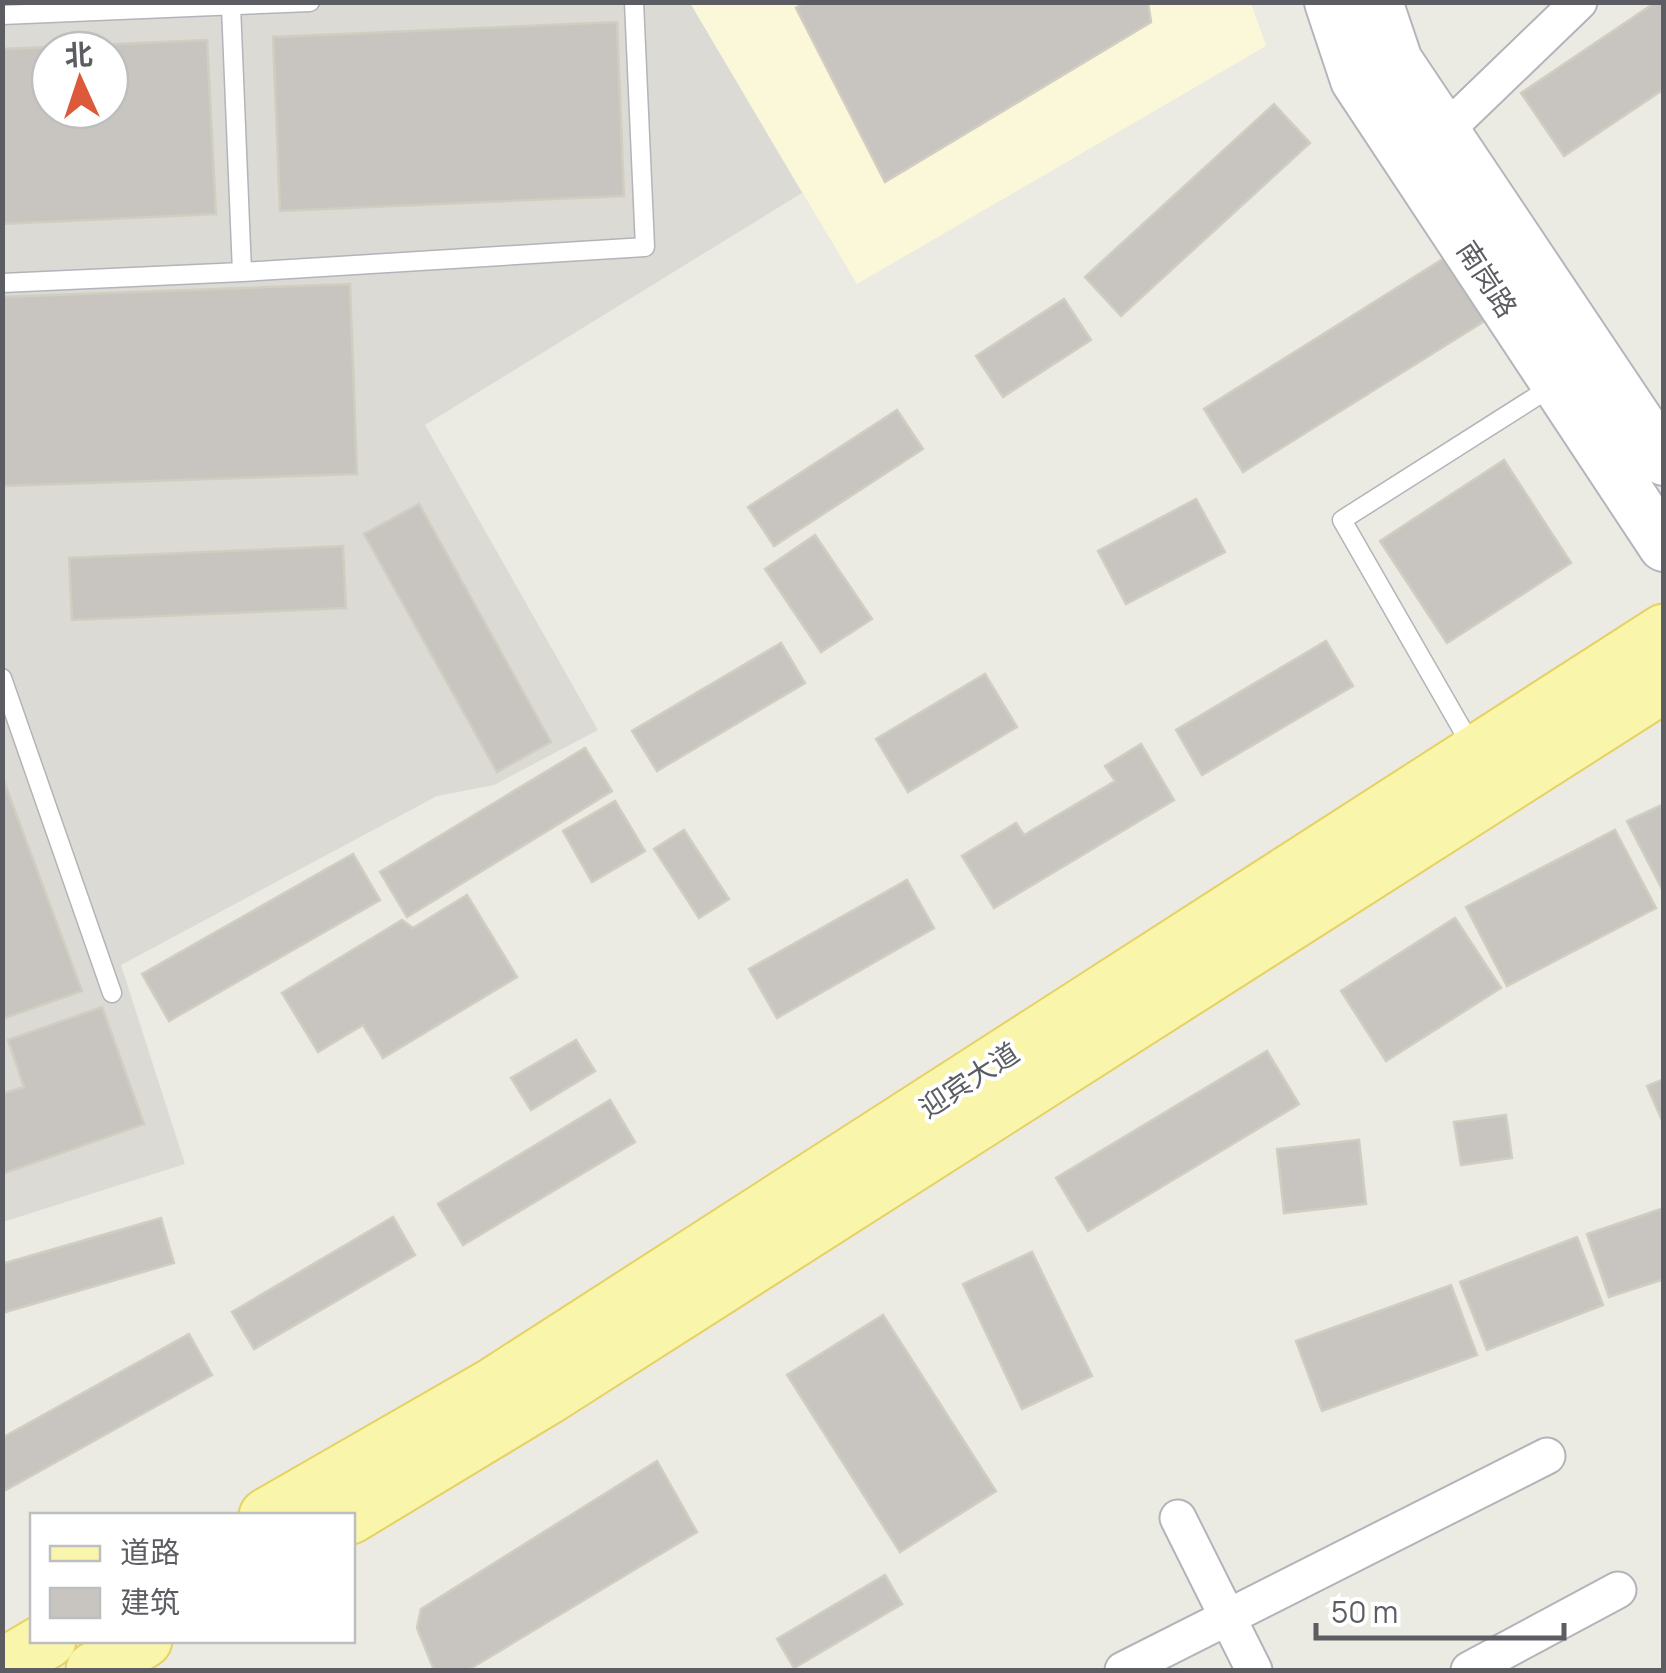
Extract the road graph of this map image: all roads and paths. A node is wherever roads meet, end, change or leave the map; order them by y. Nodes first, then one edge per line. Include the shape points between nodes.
1 (310, 2) edge
2 (634, 2) edge
3 (1330, 2) edge
4 (1377, 2) edge
5 (1579, 2) edge
6 (231, 6) junction
7 (2, 14) edge
8 (1444, 132) junction
9 (242, 272) junction
10 (2, 283) edge
11 (1556, 384) junction
12 (1664, 460) edge
13 (1664, 546) edge
14 (1664, 632) edge
15 (2, 678) edge
16 (1664, 684) edge
17 (1476, 753) junction
18 (112, 993) dead end
19 (1547, 1456) dead end
20 (272, 1513) edge
21 (355, 1513) edge
22 (1178, 1518) dead end
23 (1618, 1590) dead end
24 (1228, 1617) junction
25 (43, 1643) edge
26 (139, 1643) edge
27 (2, 1666) edge
28 (94, 1670) edge
29 (1123, 1670) edge
30 (1254, 1670) edge
31 (1469, 1670) edge

1 - 6 lane
2 - 9 lane via 645,247
3 - 11 main road, 南岗路 via 1356,80
4 - 8 main road, 南岗路 via 1396,61
5 - 8 street
6 - 7 lane
6 - 9 lane
8 - 12 main road, 南岗路
9 - 10 lane
11 - 13 main road, 南岗路
11 - 17 lane via 1342,520
14 - 17 main road, 迎宾大道
15 - 18 lane
16 - 21 main road, 迎宾大道
17 - 20 main road, 迎宾大道 via 493,1386
19 - 24 street
22 - 24 street
23 - 31 street
24 - 29 street
24 - 30 street
25 - 27 main road
26 - 28 main road

